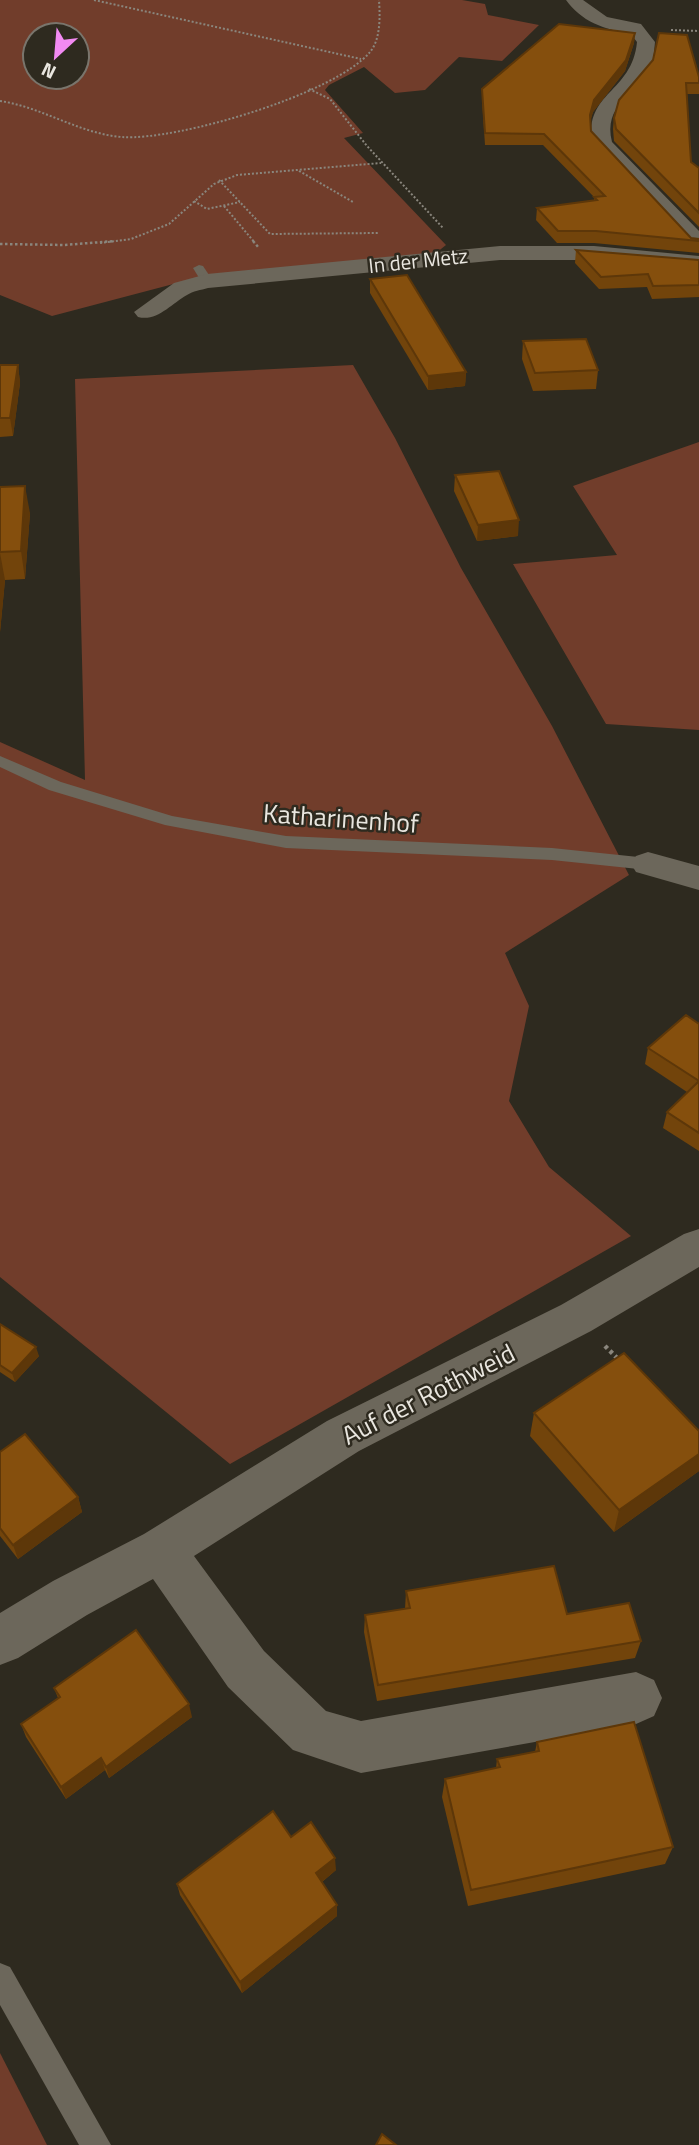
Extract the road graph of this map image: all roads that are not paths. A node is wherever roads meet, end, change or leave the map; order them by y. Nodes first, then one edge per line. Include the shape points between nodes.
1 (574, 0) edge
2 (699, 243) edge
3 (699, 263) edge
4 (146, 312) dead end
5 (0, 761) edge
6 (648, 864) joint
7 (699, 878) edge
8 (699, 1246) edge
9 (160, 1550) junction
10 (0, 1641) edge
11 (636, 1698) dead end
12 (0, 1977) edge
13 (96, 2145) edge

1 - 2 street via 587,16 635,28 646,42 643,68 608,108 599,126 602,143
3 - 4 street, In der Metz via 594,253 467,255 203,274
5 - 6 lane, Katharinenhof via 55,786 171,821 286,842 552,854
6 - 7 street
8 - 9 street, Auf der Rothweid via 576,1318 343,1436
9 - 10 street, Auf der Rothweid
9 - 11 street via 246,1669 312,1732 361,1747
12 - 13 lane

